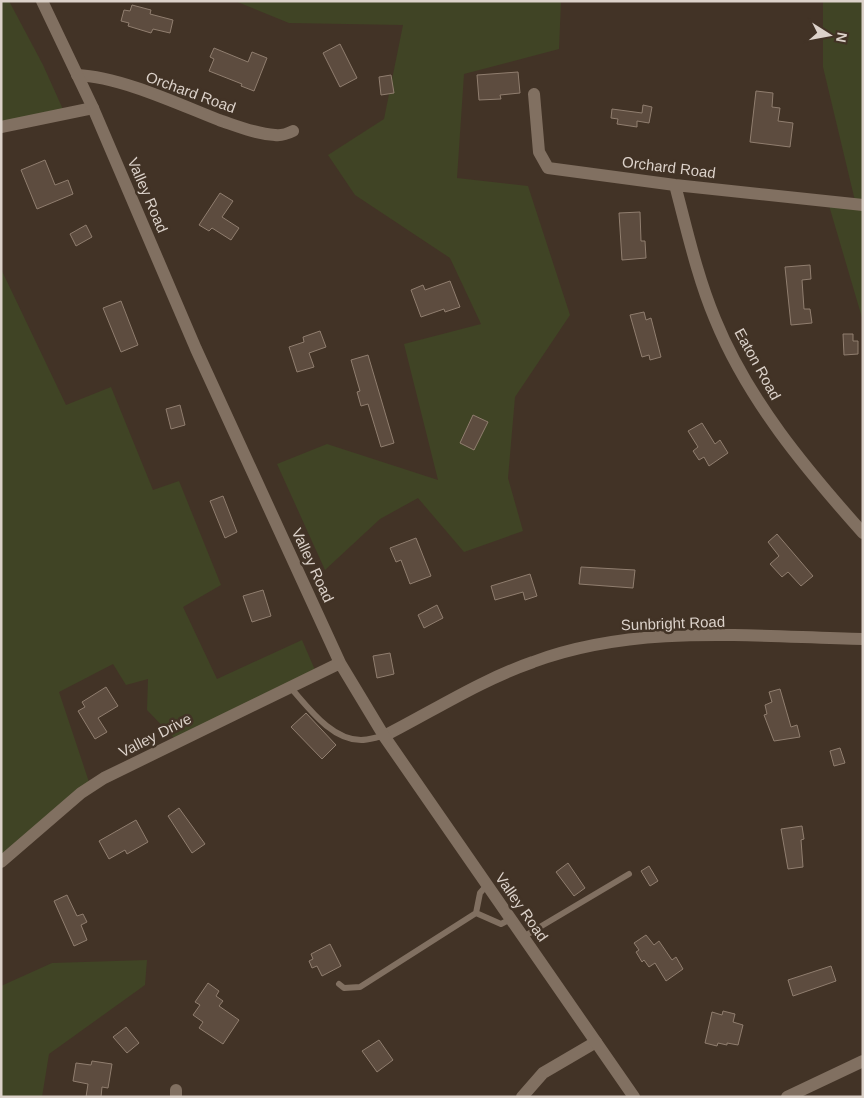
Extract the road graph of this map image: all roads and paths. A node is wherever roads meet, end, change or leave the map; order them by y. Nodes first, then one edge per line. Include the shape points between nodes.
1 (42, 1) edge
2 (77, 76) junction
3 (534, 94) dead end
4 (93, 108) junction
5 (1, 127) edge
6 (293, 131) dead end
7 (675, 185) junction
8 (863, 205) edge
9 (863, 533) edge
10 (863, 638) edge
11 (340, 663) junction
12 (290, 687) junction
13 (384, 736) junction
14 (1, 862) edge
15 (629, 874) dead end
16 (487, 884) junction
17 (476, 913) junction
18 (511, 919) junction
19 (523, 937) junction
20 (339, 984) dead end
21 (596, 1042) junction
22 (863, 1061) edge
23 (522, 1097) edge
24 (634, 1097) edge
25 (787, 1097) edge

1 - 2 street, Valley Road
2 - 4 street, Valley Road
2 - 6 street, Orchard Road via 92,76 149,93 265,134 284,135
3 - 7 street, Orchard Road via 539,152 548,168
4 - 5 street
4 - 11 street, Valley Road via 196,348
7 - 8 street, Orchard Road
7 - 9 street, Eaton Road via 701,279 731,353 788,444
10 - 13 street, Sunbright Road via 675,636 588,645 504,673
11 - 12 street, Valley Drive
11 - 13 street, Valley Road
12 - 13 lane via 316,716 346,737 361,740
12 - 14 street, Valley Drive via 104,778 81,793
13 - 16 street, Valley Road
15 - 19 lane
16 - 17 lane via 480,893
16 - 18 street, Valley Road
17 - 18 lane via 501,924
17 - 20 lane via 360,987 344,988
18 - 19 street, Valley Road
19 - 21 street, Valley Road
21 - 23 street via 543,1072
21 - 24 street, Valley Road
22 - 25 street

